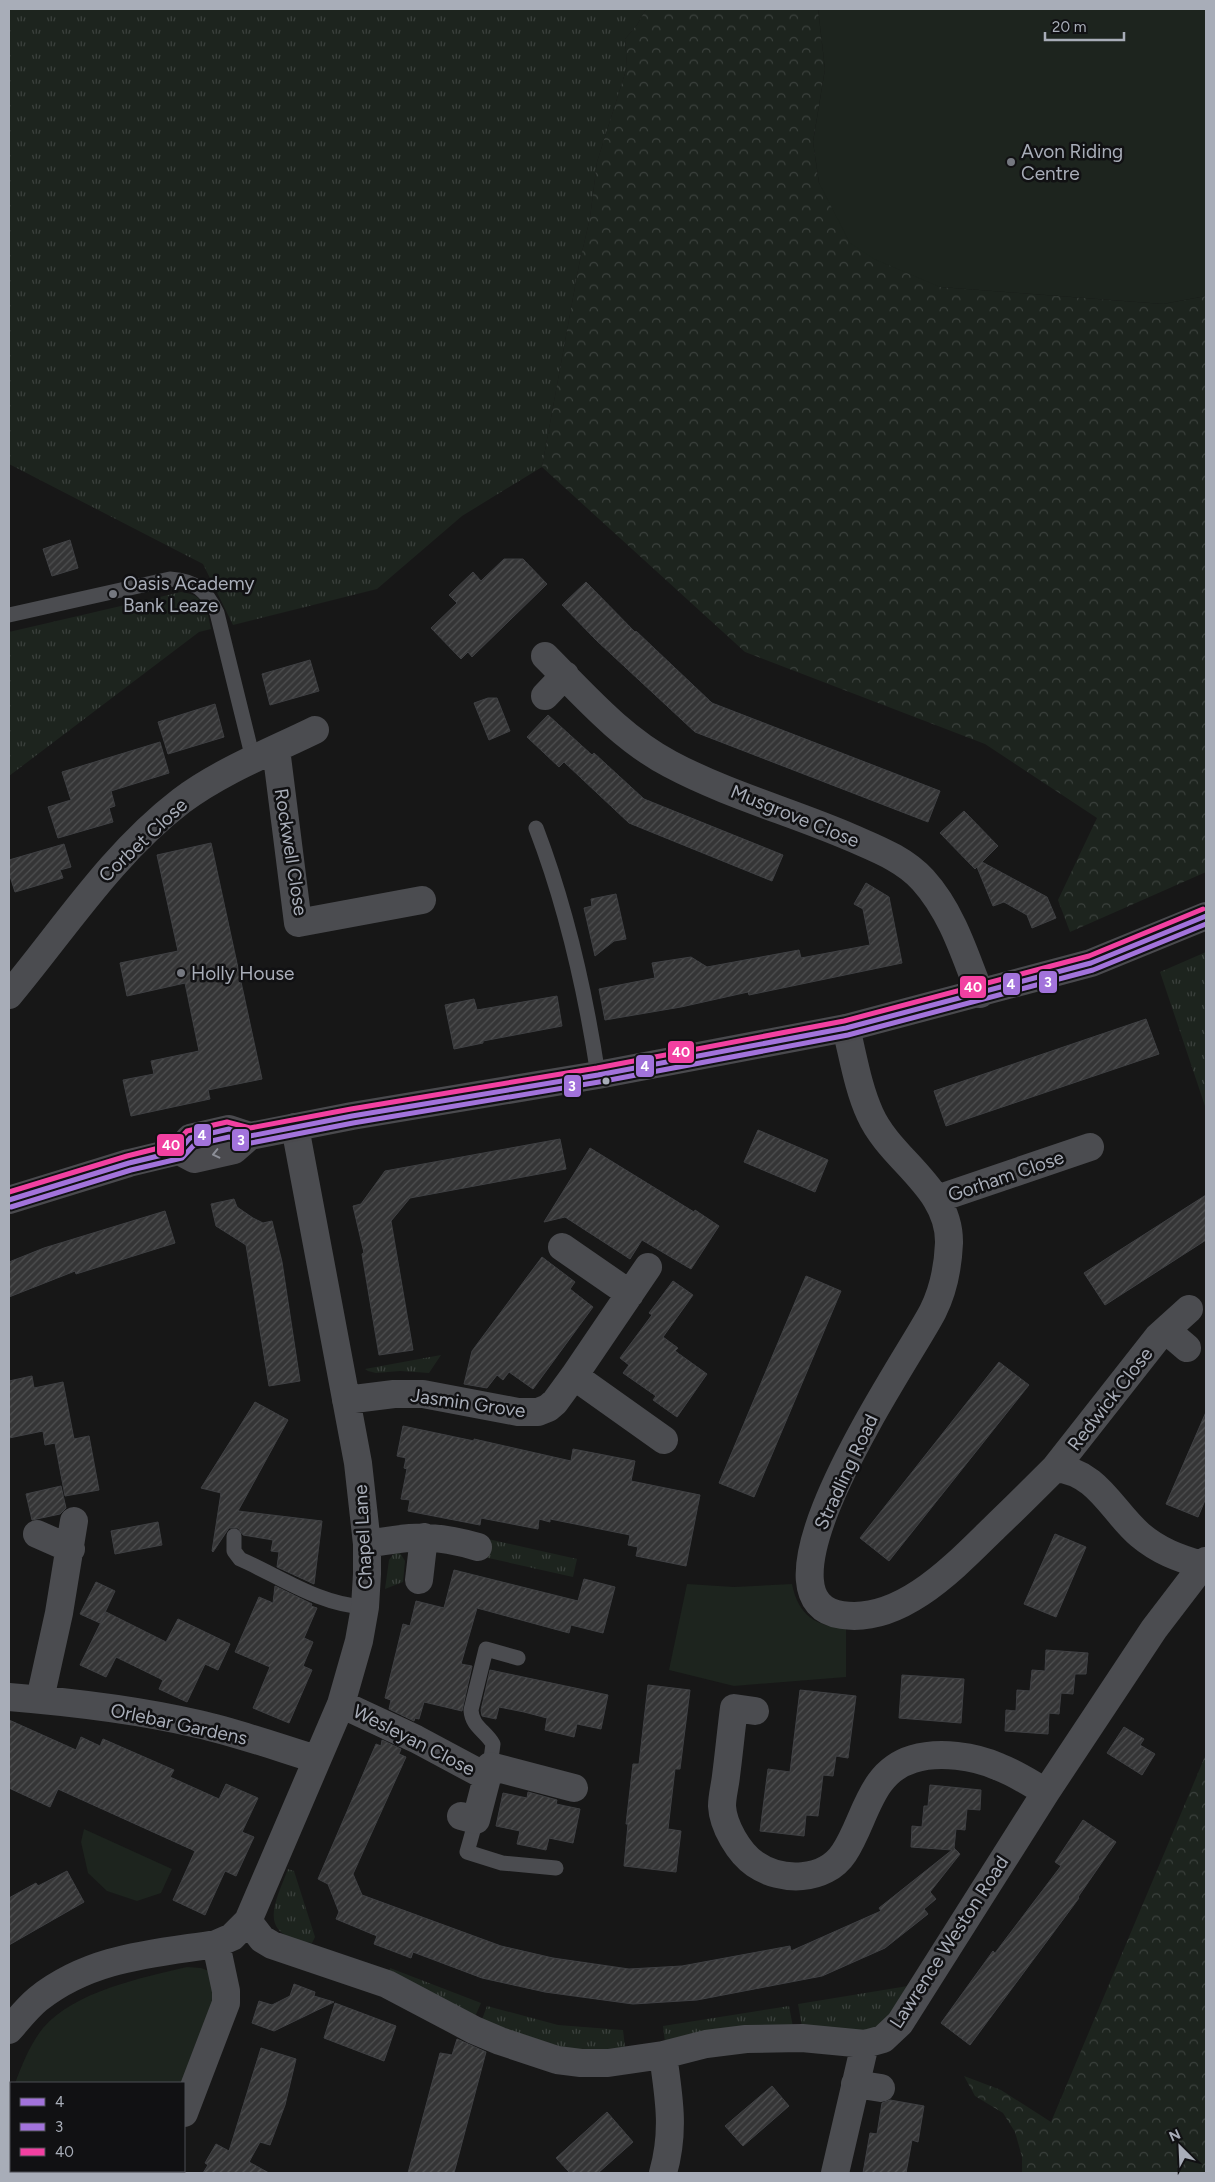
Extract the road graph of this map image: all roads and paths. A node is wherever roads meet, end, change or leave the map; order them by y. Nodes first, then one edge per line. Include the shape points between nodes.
1 (9, 615) edge
2 (545, 656) dead end
3 (565, 675) junction
4 (545, 696) dead end
5 (315, 730) dead end
6 (265, 754) junction
7 (536, 828) dead end
8 (422, 900) dead end
9 (1206, 916) edge
10 (980, 994) junction
11 (9, 995) edge
12 (846, 1028) junction
13 (598, 1074) junction
14 (295, 1128) junction
15 (1077, 1144) dead end
16 (937, 1199) junction
17 (9, 1200) edge
18 (562, 1247) dead end
19 (648, 1267) dead end
20 (630, 1294) junction
21 (1189, 1309) dead end
22 (1166, 1330) junction
23 (1187, 1348) dead end
24 (574, 1376) junction
25 (346, 1400) junction
26 (664, 1440) dead end
27 (1055, 1468) junction
28 (74, 1521) dead end
29 (37, 1534) dead end
30 (234, 1536) dead end
31 (424, 1537) junction
32 (368, 1544) junction
33 (478, 1547) dead end
34 (71, 1549) junction
35 (1204, 1563) edge
36 (419, 1580) dead end
37 (365, 1608) junction
38 (518, 1658) dead end
39 (9, 1697) edge
40 (40, 1699) junction
41 (341, 1704) junction
42 (755, 1711) dead end
43 (316, 1760) junction
44 (488, 1772) junction
45 (574, 1788) dead end
46 (1046, 1792) junction
47 (469, 1818) joint
48 (556, 1868) dead end
49 (248, 1921) junction
50 (216, 1944) junction
51 (9, 2030) edge
52 (865, 2044) junction
53 (663, 2056) junction
54 (185, 2110) edge
55 (663, 2173) edge
56 (835, 2173) edge

1 - 6 lane via 170,579 195,585 209,596 217,613
2 - 3 street, Musgrove Close
3 - 4 street
3 - 10 street, Musgrove Close via 629,738 669,764 835,830 905,864 922,878 939,900
5 - 6 street, Corbet Close
6 - 8 street, Rockwell Close via 298,923
6 - 11 street, Corbet Close via 211,782 154,824 102,876
7 - 13 lane via 559,888 572,936 589,1012
9 - 10 street via 1091,964
10 - 12 street
12 - 13 street
12 - 16 street, Stradling Road via 870,1114 897,1153
13 - 14 street
14 - 17 street via 250,1136 234,1150 194,1159 179,1151 129,1163
14 - 25 street, Chapel Lane
15 - 16 street, Gorham Close
16 - 27 street, Stradling Road via 948,1227 949,1240 939,1299 883,1394 823,1513 811,1551 808,1578 814,1596 827,1612 852,1616 882,1611 904,1602 953,1569
18 - 20 street
19 - 20 street, Jasmin Grove
20 - 24 street, Jasmin Grove
21 - 22 street, Redwick Close
22 - 23 street, Redwick Close
22 - 27 street, Redwick Close
24 - 25 street, Jasmin Grove via 548,1408 530,1414 422,1394
24 - 26 street
25 - 32 street, Chapel Lane
27 - 35 street via 1069,1470 1088,1479 1138,1533 1161,1551
28 - 34 street
29 - 34 street
30 - 37 lane via 234,1551 240,1559 322,1598 345,1606
31 - 32 street
31 - 33 street via 438,1537
31 - 36 street
32 - 37 street, Chapel Lane
34 - 40 street
35 - 46 street, Lawrence Weston Road via 1154,1629
37 - 41 street, Chapel Lane
38 - 44 lane, Wesleyan Close via 486,1649 471,1710 476,1726 493,1744
39 - 40 street, Orlebar Gardens
40 - 43 street, Orlebar Gardens via 197,1724 252,1738
41 - 43 street, Chapel Lane
41 - 44 street, Wesleyan Close
42 - 46 street via 734,1708 722,1806 729,1828 745,1854 760,1867 777,1874 791,1877 809,1875 824,1870 840,1858 881,1781 912,1759 941,1756 983,1762 999,1766
43 - 49 street, Chapel Lane
44 - 45 street, Wesleyan Close
44 - 47 street, Wesleyan Close
46 - 52 street, Lawrence Weston Road via 900,2023 883,2039
47 - 48 lane, Wesleyan Close via 467,1852 502,1863
49 - 50 street, Chapel Lane via 232,1937
49 - 53 street, Lawrence Weston Road via 262,1939 272,1945 387,1984 474,2030 526,2051 581,2063
50 - 51 street via 111,1961 90,1968 38,1999
50 - 54 street via 226,2003
52 - 53 street, Lawrence Weston Road via 802,2038 746,2039 706,2044
52 - 56 street via 868,2086
53 - 55 street via 671,2128

